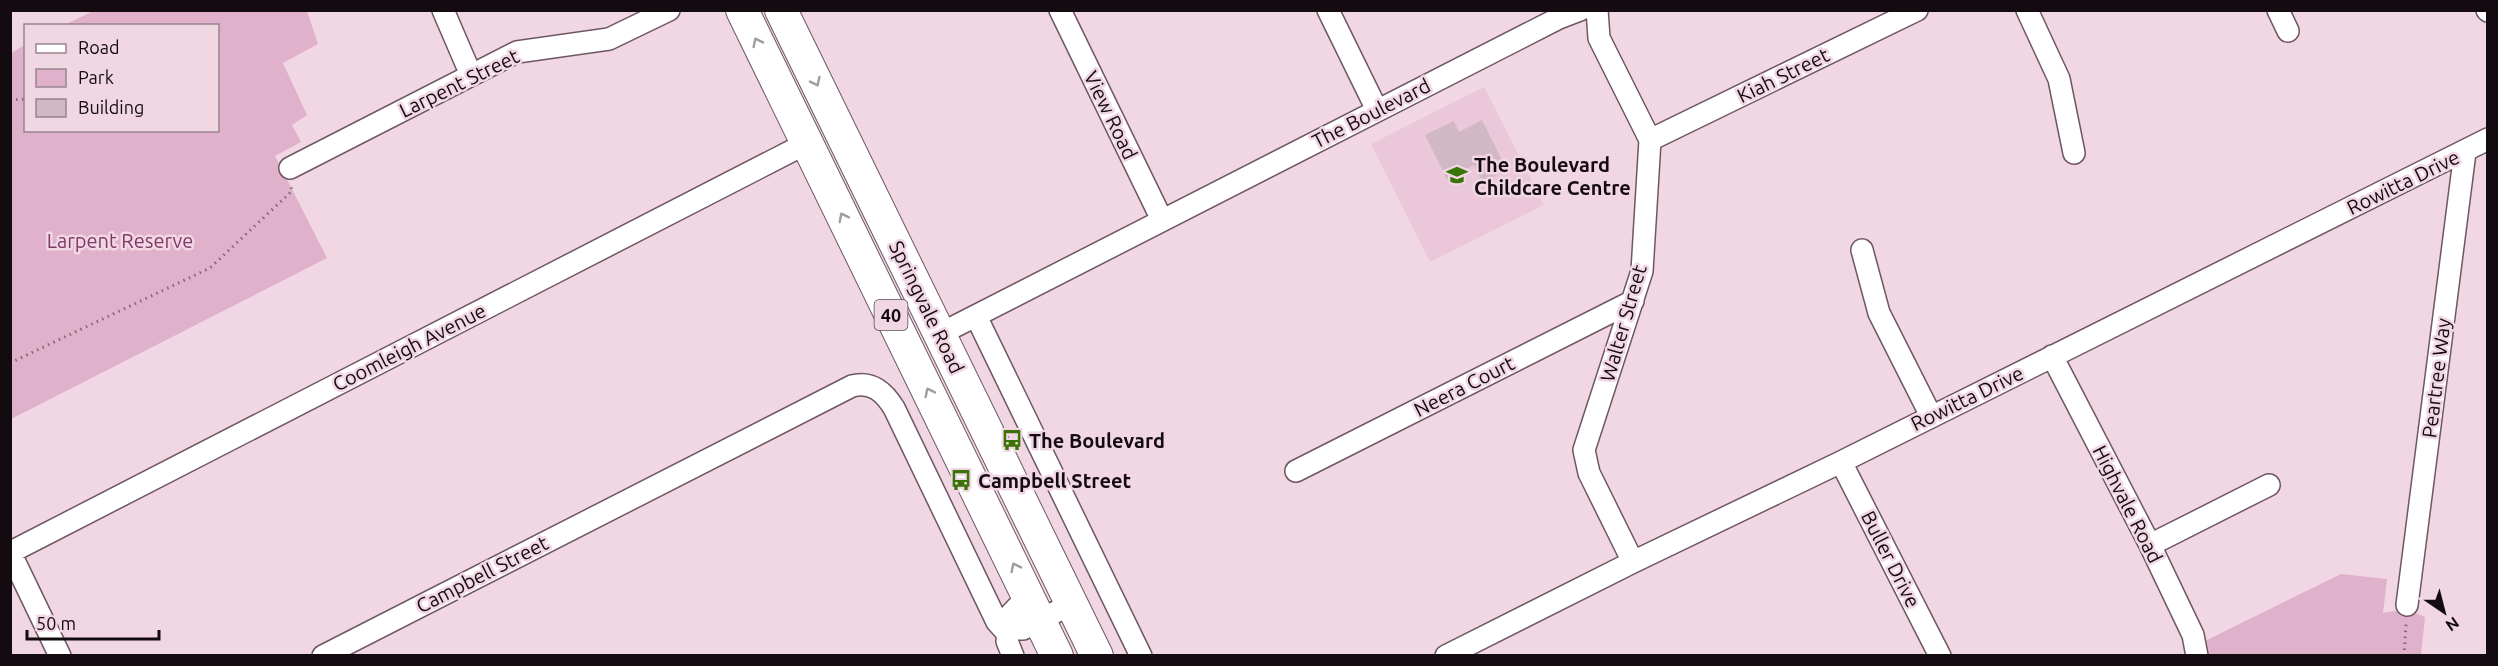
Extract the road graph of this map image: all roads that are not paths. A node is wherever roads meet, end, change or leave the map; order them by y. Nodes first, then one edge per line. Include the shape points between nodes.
1 (443, 10) edge
2 (669, 10) edge
3 (742, 10) edge
4 (782, 10) edge
5 (1060, 10) edge
6 (1328, 10) edge
7 (1580, 10) edge
8 (1597, 10) edge
9 (1917, 10) edge
10 (2027, 10) edge
11 (2278, 10) edge
12 (2288, 31) dead end
13 (471, 75) junction
14 (1377, 110) junction
15 (2487, 139) edge
16 (1650, 140) junction
17 (807, 142) junction
18 (2465, 152) junction
19 (2074, 153) dead end
20 (290, 168) road end
21 (1162, 219) junction
22 (1862, 250) dead end
23 (1632, 301) junction
24 (976, 315) junction
25 (940, 334) junction
26 (2052, 356) junction
27 (1931, 416) junction
28 (1841, 462) junction
29 (1296, 471) dead end
30 (2269, 484) dead end
31 (2150, 545) junction
32 (11, 552) edge
33 (1633, 562) junction
34 (1071, 604) junction
35 (2407, 605) road end
36 (1034, 608) junction
37 (1009, 631) junction
38 (60, 656) edge
39 (323, 656) edge
40 (1013, 656) edge
41 (1057, 656) edge
42 (1096, 656) edge
43 (1141, 656) edge
44 (1446, 656) edge
45 (1940, 656) edge
46 (2197, 656) edge

1 - 13 street
2 - 13 street, Larpent Street via 616,37 517,52
17 -> 3 highway, Springvale Road / 40
4 -> 25 highway, Springvale Road / 40
5 - 21 street, View Road
6 - 14 street
7 - 14 street, The Boulevard
8 - 16 street via 1602,46
9 - 16 street, Kiah Street
10 - 19 street via 2059,80
11 - 12 street
13 - 20 street, Larpent Street
14 - 21 street, The Boulevard
15 - 18 street, Rowitta Drive
16 - 23 street, Walter Street via 1642,271
17 - 32 street, Coomleigh Avenue
36 -> 17 highway, Springvale Road / 40
18 - 26 street, Rowitta Drive
18 - 35 street, Peartree Way
21 - 24 street, The Boulevard
22 - 27 street via 1879,313
23 - 29 street, Neera Court
23 - 33 street, Walter Street via 1584,450 1588,473
24 - 25 street, The Boulevard
24 - 43 street, Springvale Road
25 - 34 highway, Springvale Road / 40
26 - 27 street, Rowitta Drive
26 - 31 street, Highvale Road
27 - 28 street, Rowitta Drive
28 - 33 street, Rowitta Drive
28 - 45 street, Buller Drive
30 - 31 street
31 - 46 street, Highvale Road via 2193,635
32 - 38 street
33 - 44 street, Rowitta Drive
34 - 36 street
34 - 42 highway, Springvale Road / 40
36 - 37 street via 1023,629
36 - 41 highway, Springvale Road / 40
37 - 39 street, Campbell Street via 997,622 894,408 884,394 867,385 852,386
37 - 40 street via 1007,641

